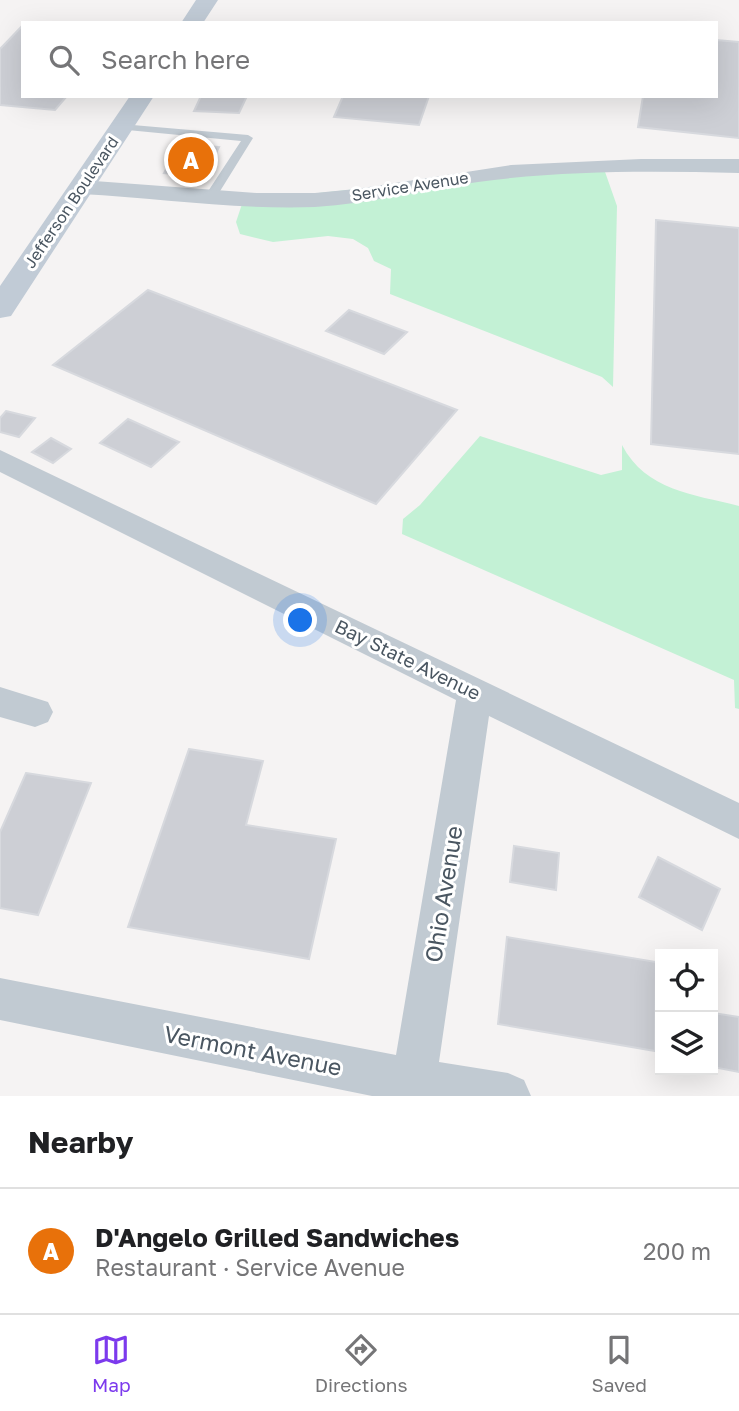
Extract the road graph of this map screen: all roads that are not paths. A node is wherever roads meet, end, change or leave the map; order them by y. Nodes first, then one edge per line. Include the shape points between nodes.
1 (207, 0) edge
2 (193, 21) edge
3 (141, 98) edge
4 (121, 127) junction
5 (739, 166) edge
6 (81, 187) junction
7 (211, 196) junction
8 (0, 309) edge
9 (0, 460) edge
10 (475, 692) junction
11 (0, 702) edge
12 (35, 712) dead end
13 (739, 822) edge
14 (0, 999) edge
15 (411, 1087) edge
16 (508, 1096) edge

1 - 2 main road
3 - 4 main road, Jefferson Boulevard
4 - 6 main road, Jefferson Boulevard
4 - 7 lane via 248,138
5 - 7 street, Service Avenue via 556,167 316,200
6 - 7 street, Service Avenue
6 - 8 main road, Jefferson Boulevard
9 - 10 street, Bay State Avenue
10 - 13 street, Bay State Avenue
10 - 15 street, Ohio Avenue
11 - 12 street
14 - 15 street, Vermont Avenue via 354,1070
15 - 16 street, Vermont Avenue

